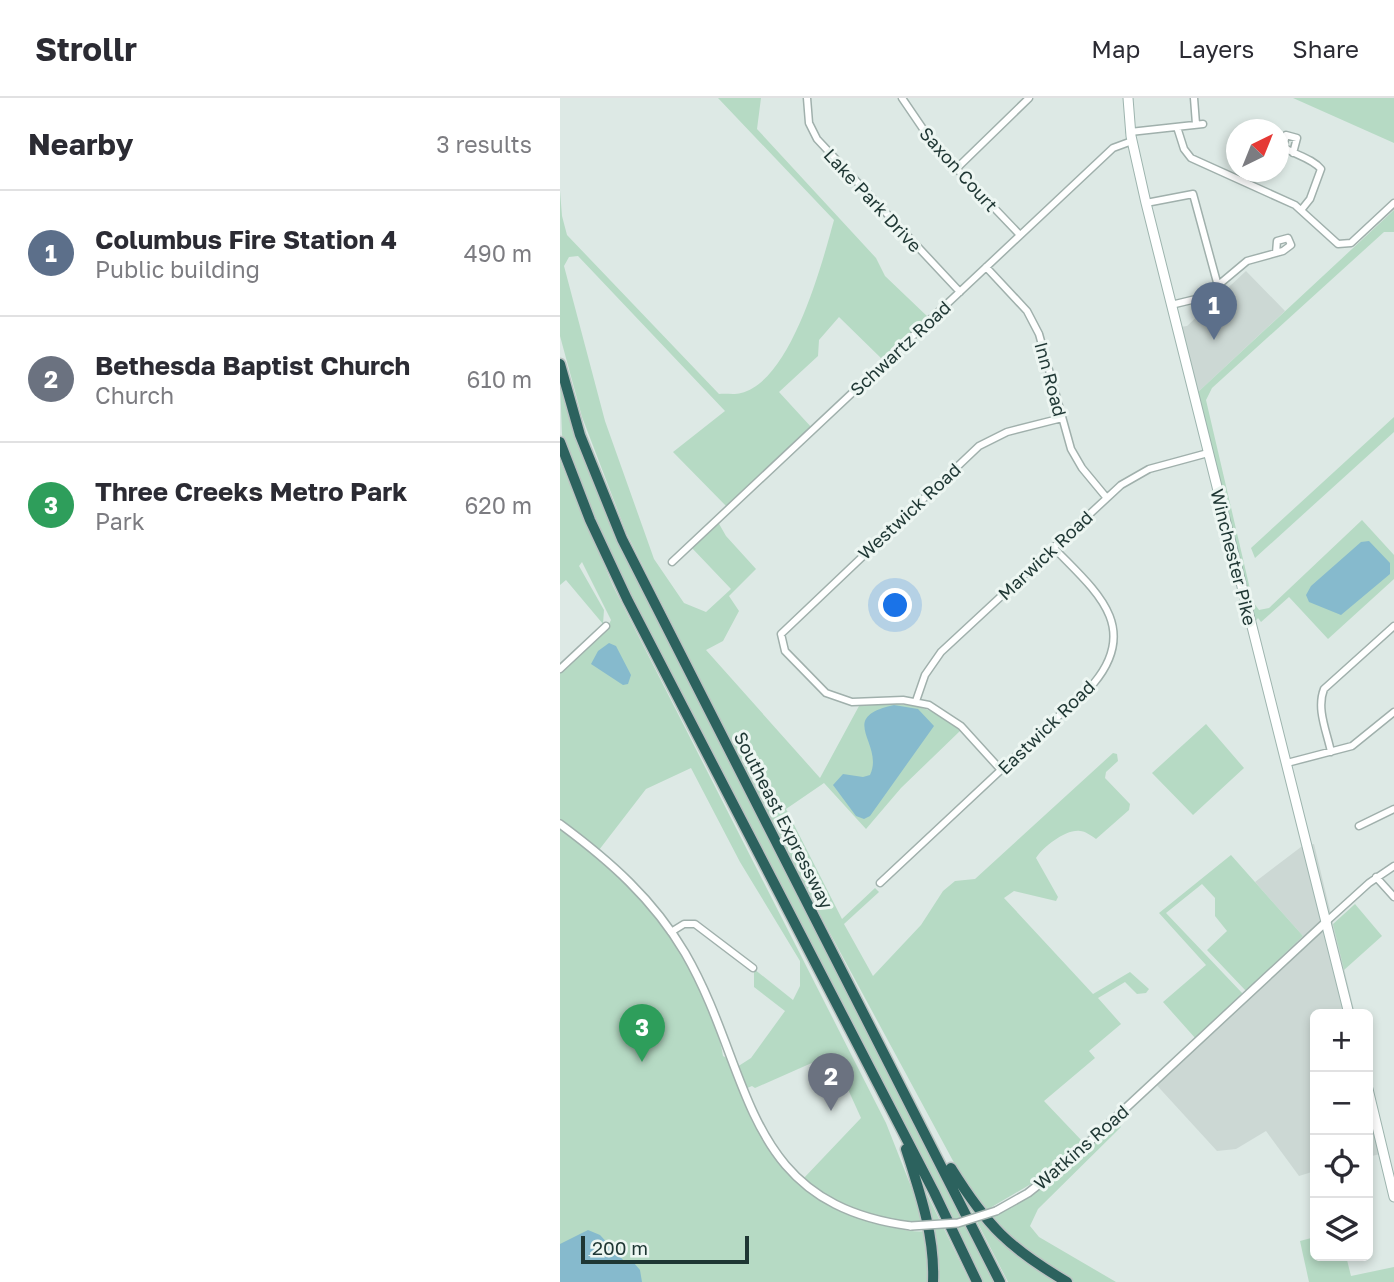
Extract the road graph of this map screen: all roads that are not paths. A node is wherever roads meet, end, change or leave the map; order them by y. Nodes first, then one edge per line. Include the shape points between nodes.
1 (807, 98) edge
2 (902, 98) edge
3 (1016, 98) edge
4 (1029, 98) edge
5 (1128, 98) edge
6 (1194, 98) edge
7 (1022, 105) junction
8 (1177, 127) junction
9 (1131, 136) junction
10 (1293, 153) dead end
11 (957, 168) junction
12 (1394, 203) edge
13 (1146, 204) junction
14 (1302, 209) junction
15 (1020, 235) junction
16 (1276, 253) dead end
17 (986, 267) junction
18 (1218, 286) junction
19 (960, 292) junction
20 (1171, 305) junction
21 (560, 364) edge
22 (1062, 418) junction
23 (560, 442) edge
24 (1208, 453) junction
25 (1106, 497) junction
26 (1053, 547) junction
27 (672, 562) dead end
28 (606, 626) dead end
29 (1394, 626) edge
30 (560, 668) edge
31 (916, 701) junction
32 (1394, 712) edge
33 (1331, 752) junction
34 (1287, 763) junction
35 (1001, 770) junction
36 (1394, 808) edge
37 (560, 824) edge
38 (1359, 826) dead end
39 (1394, 866) edge
40 (1376, 877) junction
41 (880, 883) dead end
42 (1394, 897) edge
43 (1327, 921) junction
44 (671, 933) junction
45 (753, 968) dead end
46 (1348, 1009) edge
47 (904, 1092) junction
48 (1373, 1105) edge
49 (900, 1126) junction
50 (1389, 1157) edge
51 (1394, 1197) edge
52 (933, 1282) edge
53 (977, 1282) edge
54 (1000, 1282) edge
55 (1067, 1282) edge

1 - 19 street, Lake Park Drive via 809,123 821,145
2 - 11 street, Saxon Court via 921,129
3 - 7 street
4 - 7 street
5 - 9 main road, Winchester Pike
6 - 8 street, Schwartz Road via 1199,124
7 - 11 street
8 - 9 street, Schwartz Road
8 - 14 street via 1191,158
9 - 13 main road, Winchester Pike
9 - 15 street, Schwartz Road
10 - 14 street via 1321,169
11 - 15 street, Saxon Court
12 - 14 street via 1343,245 1331,240
13 - 18 street via 1193,194
13 - 20 main road, Winchester Pike
15 - 17 street, Schwartz Road
16 - 18 street via 1247,261
17 - 19 street, Schwartz Road
17 - 22 street, Inn Road via 1034,323
18 - 20 street via 1204,297
19 - 27 street, Schwartz Road
20 - 24 main road, Winchester Pike
21 - 47 highway, Southeast Expressway via 580,435 622,539
22 - 25 street, Inn Road via 1076,458
22 - 31 street, Westwick Road via 999,436 970,454 789,624 780,640 795,663 833,698
23 - 49 highway via 621,587
24 - 25 street, Marwick Road via 1141,473
24 - 34 main road, Winchester Pike
25 - 26 street, Marwick Road
26 - 31 street, Marwick Road via 941,652 925,675
26 - 35 street, Eastwick Road via 1105,604 1113,624 1114,646 1094,682
28 - 30 street
29 - 33 street via 1324,689 1321,711
31 - 35 street via 961,726
32 - 33 street via 1360,742
33 - 34 street
34 - 43 main road, Winchester Pike
35 - 41 street, Eastwick Road
36 - 38 street
37 - 44 street, Watkins Road via 630,881
39 - 40 street
40 - 42 street
40 - 43 street
43 - 44 street, Watkins Road, bridge via 1034,1188 996,1210 958,1223 911,1226 866,1218 840,1207 811,1189 782,1161 755,1119 700,982
43 - 46 main road, Winchester Pike
44 - 45 street via 684,924 695,925
47 - 54 highway, Southeast Expressway
47 - 55 highway via 992,1228
48 - 50 main road
49 - 52 highway via 928,1220
49 - 53 highway
50 - 51 main road

